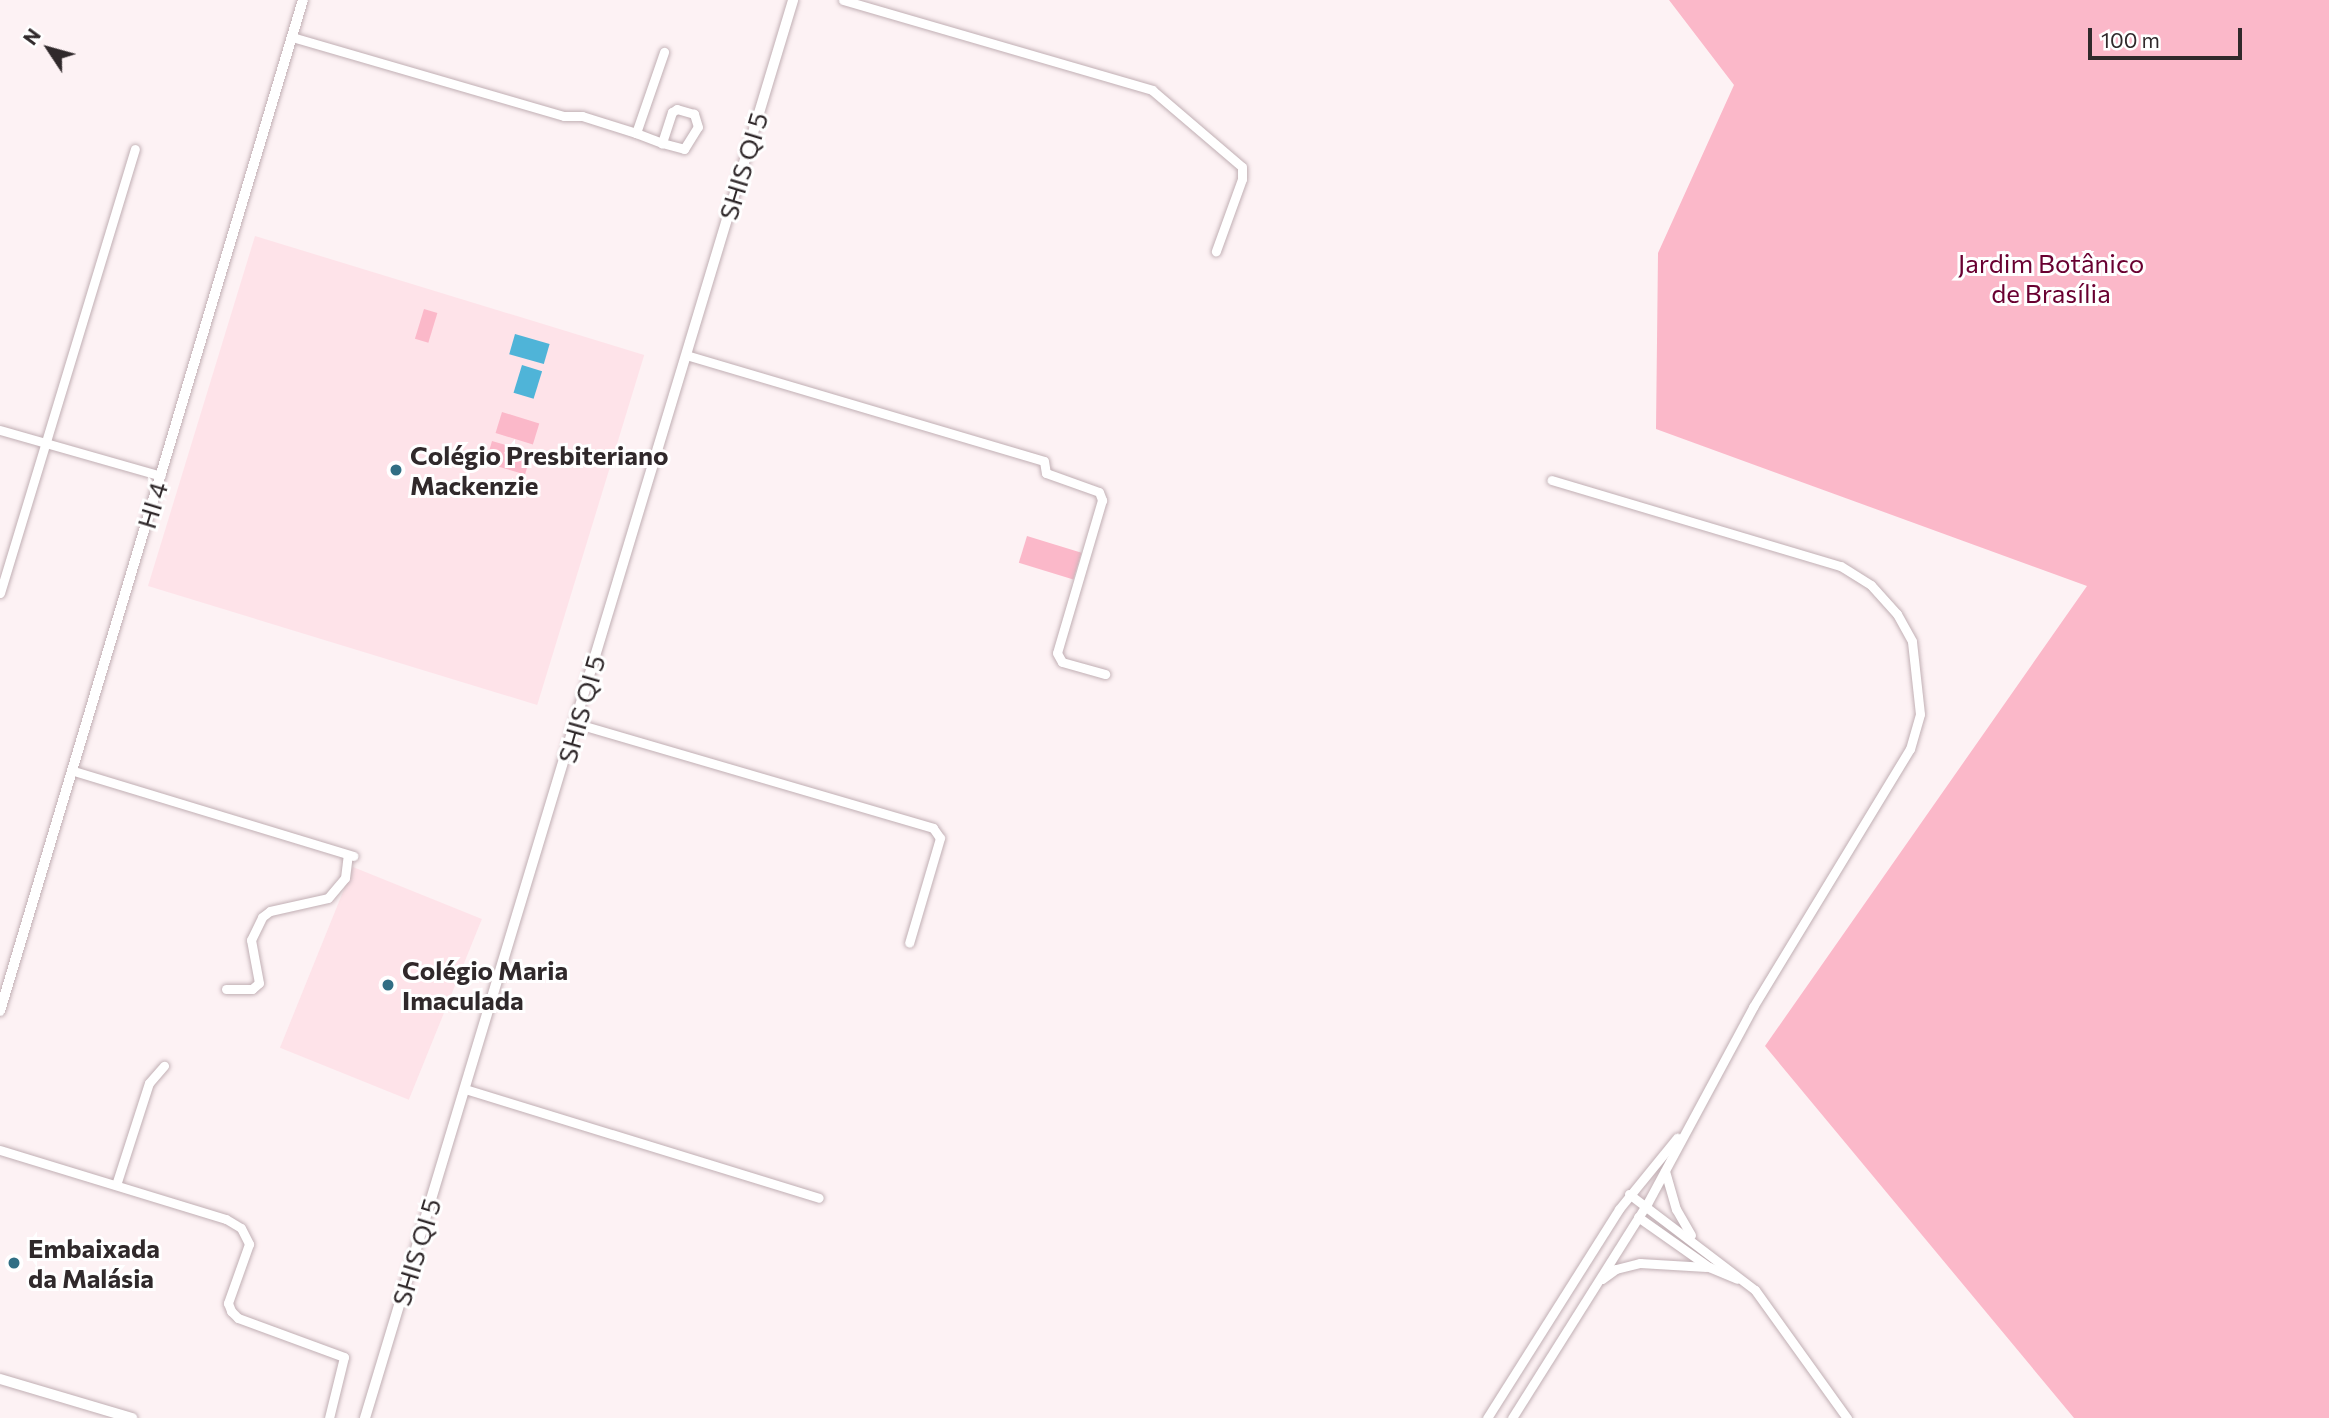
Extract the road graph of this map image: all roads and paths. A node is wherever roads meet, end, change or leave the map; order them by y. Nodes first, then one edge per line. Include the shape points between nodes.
1 (303, 0) edge
2 (793, 0) edge
3 (843, 0) edge
4 (292, 37) junction
5 (664, 52) dead end
6 (636, 133) junction
7 (662, 143) junction
8 (135, 149) dead end
9 (1216, 251) dead end
10 (686, 355) junction
11 (0, 429) edge
12 (46, 443) junction
13 (161, 476) junction
14 (1552, 481) dead end
15 (0, 593) edge
16 (1105, 674) dead end
17 (578, 724) junction
18 (74, 771) junction
19 (909, 943) dead end
20 (226, 989) dead end
21 (0, 1011) edge
22 (164, 1066) dead end
23 (465, 1089) junction
24 (1685, 1129) junction
25 (0, 1150) edge
26 (1665, 1171) junction
27 (116, 1185) junction
28 (1629, 1194) junction
29 (820, 1198) dead end
30 (1647, 1204) junction
31 (1638, 1217) junction
32 (1694, 1240) junction
33 (1709, 1267) junction
34 (1598, 1282) junction
35 (1746, 1282) junction
36 (0, 1379) edge
37 (132, 1418) edge
38 (329, 1418) edge
39 (365, 1418) edge
40 (1487, 1418) edge
41 (1511, 1418) edge
42 (1847, 1418) edge

1 - 4 street, HI 4
2 - 10 street, SHIS QI 5
3 - 9 street via 1152,90 1242,167 1242,179
4 - 6 street
4 - 13 street, HI 4
5 - 6 street
6 - 7 street
7 - 7 street via 689,146 698,127 694,114 672,112
8 - 12 street
10 - 16 street via 1044,461 1046,473 1099,492 1102,500 1057,653 1062,662
10 - 17 street, SHIS QI 5
11 - 12 street
12 - 13 street
12 - 15 street
13 - 18 street, HI 4
14 - 24 street via 1840,566 1871,585 1897,614 1912,641 1920,714 1910,749
17 - 19 street via 933,828 940,838
17 - 23 street, SHIS QI 5
18 - 20 street via 350,856 345,878 328,898 262,917 251,940 259,983 252,989
18 - 21 street, HI 4
22 - 27 street via 149,1083
23 - 29 street
23 - 39 street, SHIS QI 5
24 - 26 street
24 - 28 street
25 - 27 street
26 - 30 street
26 - 32 street via 1676,1209
27 - 38 street via 226,1219 248,1236 228,1303 230,1311 344,1357
28 - 30 street
28 - 40 street
30 - 31 street
30 - 32 street
31 - 33 street
31 - 34 street
32 - 35 street
33 - 34 street via 1640,1263 1616,1269
33 - 35 street
34 - 41 street
35 - 42 street via 1766,1301
36 - 37 street

